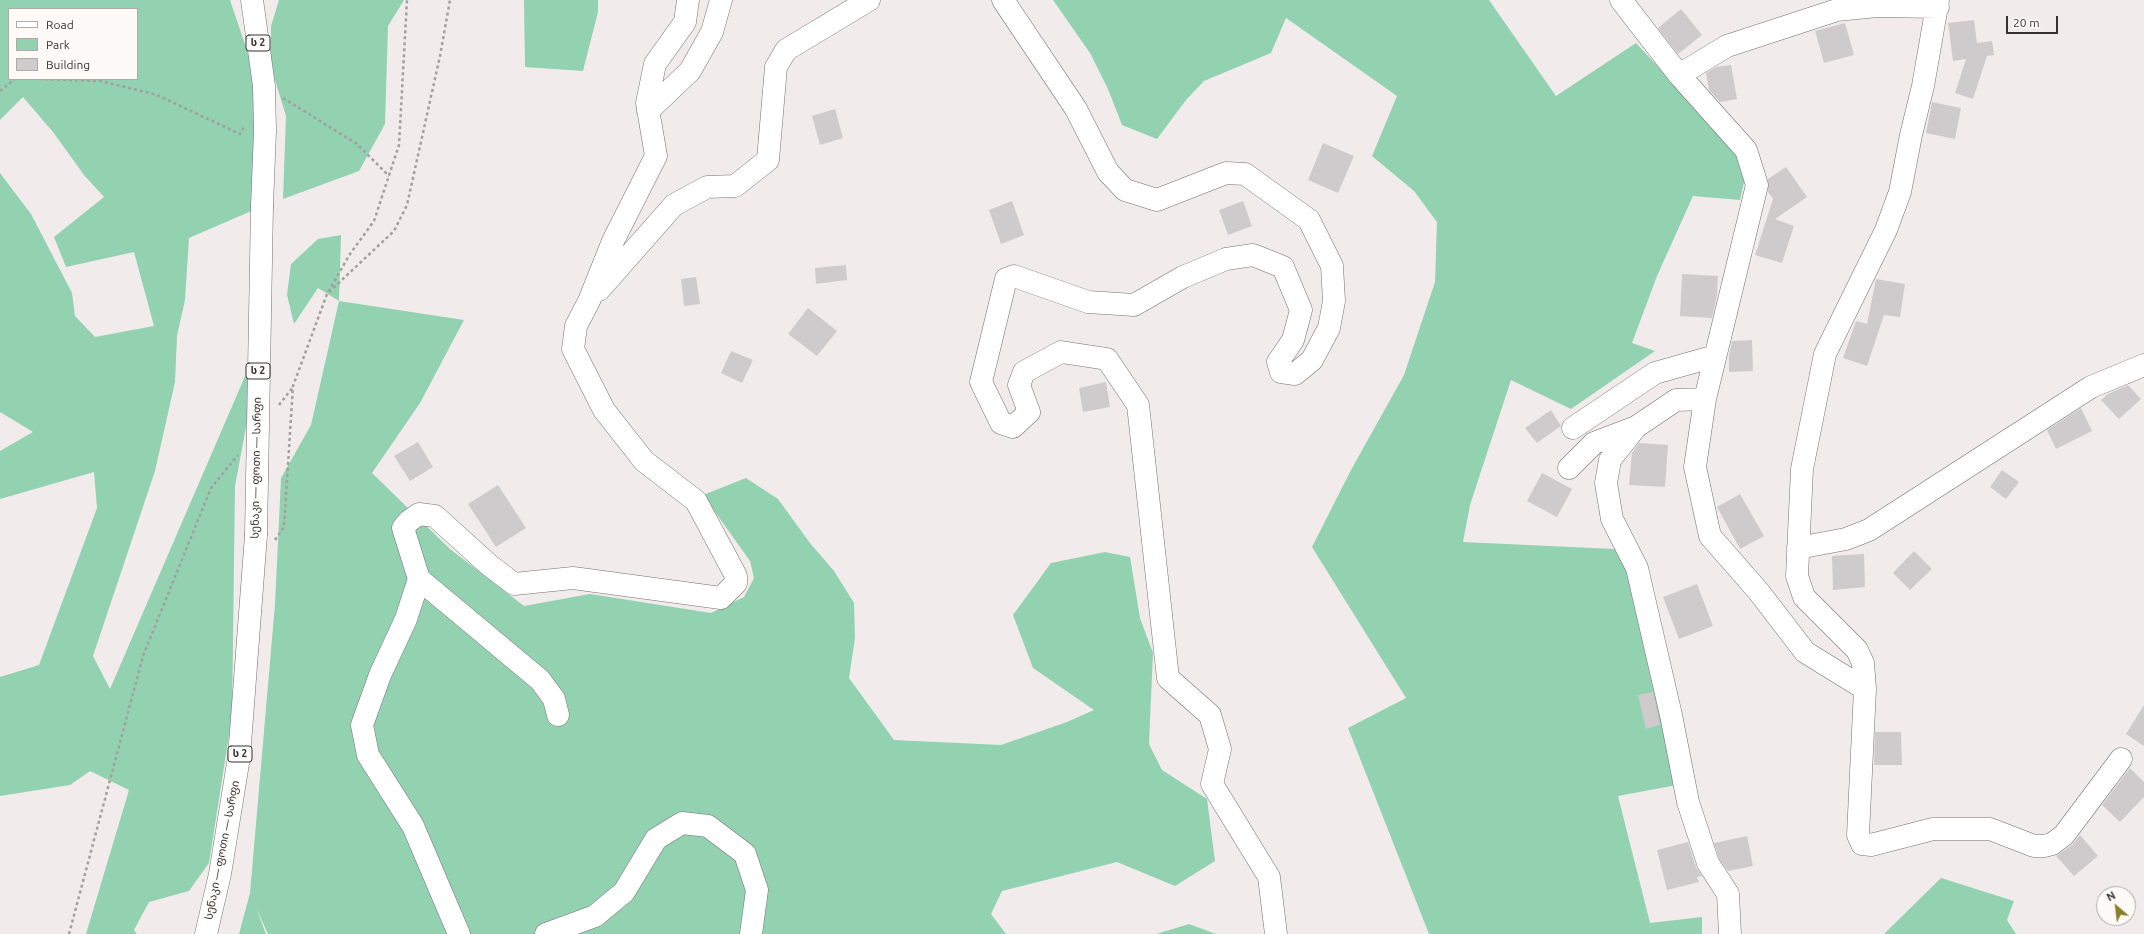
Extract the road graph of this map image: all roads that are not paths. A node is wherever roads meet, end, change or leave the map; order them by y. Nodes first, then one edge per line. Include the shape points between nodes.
1 (252, 0) edge
2 (688, 0) edge
3 (721, 0) edge
4 (869, 0) edge
5 (1003, 0) edge
6 (1621, 0) edge
7 (1938, 4) edge
8 (1679, 76) junction
9 (648, 111) junction
10 (589, 301) junction
11 (1716, 356) junction
12 (2144, 365) edge
13 (1705, 399) junction
14 (1636, 427) junction
15 (1573, 428) dead end
16 (1569, 468) dead end
17 (1798, 548) junction
18 (419, 579) junction
19 (1865, 689) junction
20 (558, 715) dead end
21 (2121, 759) dead end
22 (206, 934) edge
23 (459, 934) edge
24 (546, 934) edge
25 (751, 934) edge
26 (1276, 934) edge
27 (1730, 934) edge

1 - 22 main road, სენაკი — ფოთი — სარფი / ს 2, bridge via 264,86 265,131 262,206 263,541 239,757 220,874
2 - 9 main road via 685,22 654,64
3 - 9 main road via 712,32 690,71
4 - 10 main road via 786,50 776,67 768,160 735,186 707,187 674,205
5 - 26 main road via 1076,109 1108,172 1125,190 1157,200 1226,173 1245,174 1309,220 1332,266 1334,301 1329,328 1312,360 1295,374 1281,372 1278,362 1293,340 1300,310 1283,267 1253,255 1226,259 1183,277 1134,306 1088,302 1014,276 1006,279 981,382 1001,423 1013,427 1029,412 1019,386 1024,372 1061,352 1107,359 1138,405 1168,678 1210,715 1220,749 1212,784 1269,877
6 - 8 main road
7 - 8 main road via 1837,10 1728,46
7 - 17 main road via 1924,86 1900,192 1886,230 1825,354 1802,469
8 - 11 main road via 1746,150 1757,185
9 - 10 main road via 656,156 613,241
10 - 18 main road via 576,326 573,349 604,410 644,461 696,501 736,576 736,583 721,598 573,578 514,584 435,516 419,514 403,528
11 - 13 main road
11 - 15 main road via 1655,373
12 - 17 main road via 2091,387 1869,530 1846,539
13 - 14 main road via 1676,400
13 - 19 main road via 1695,467 1710,536 1759,592 1805,652
14 - 16 main road via 1594,443
14 - 27 main road via 1610,460 1606,483 1612,519 1637,568 1688,802 1708,863 1728,894
17 - 19 main road via 1797,576 1804,597 1857,650 1863,663
18 - 20 main road via 540,680 554,699
18 - 23 main road via 406,619 380,675 362,725 368,755 413,826
19 - 21 main road via 1858,836 1862,844 1870,845 1950,827 1990,829 2034,846 2052,844 2064,835
24 - 25 main road via 595,916 624,892 656,839 682,823 708,826 744,854 757,890

